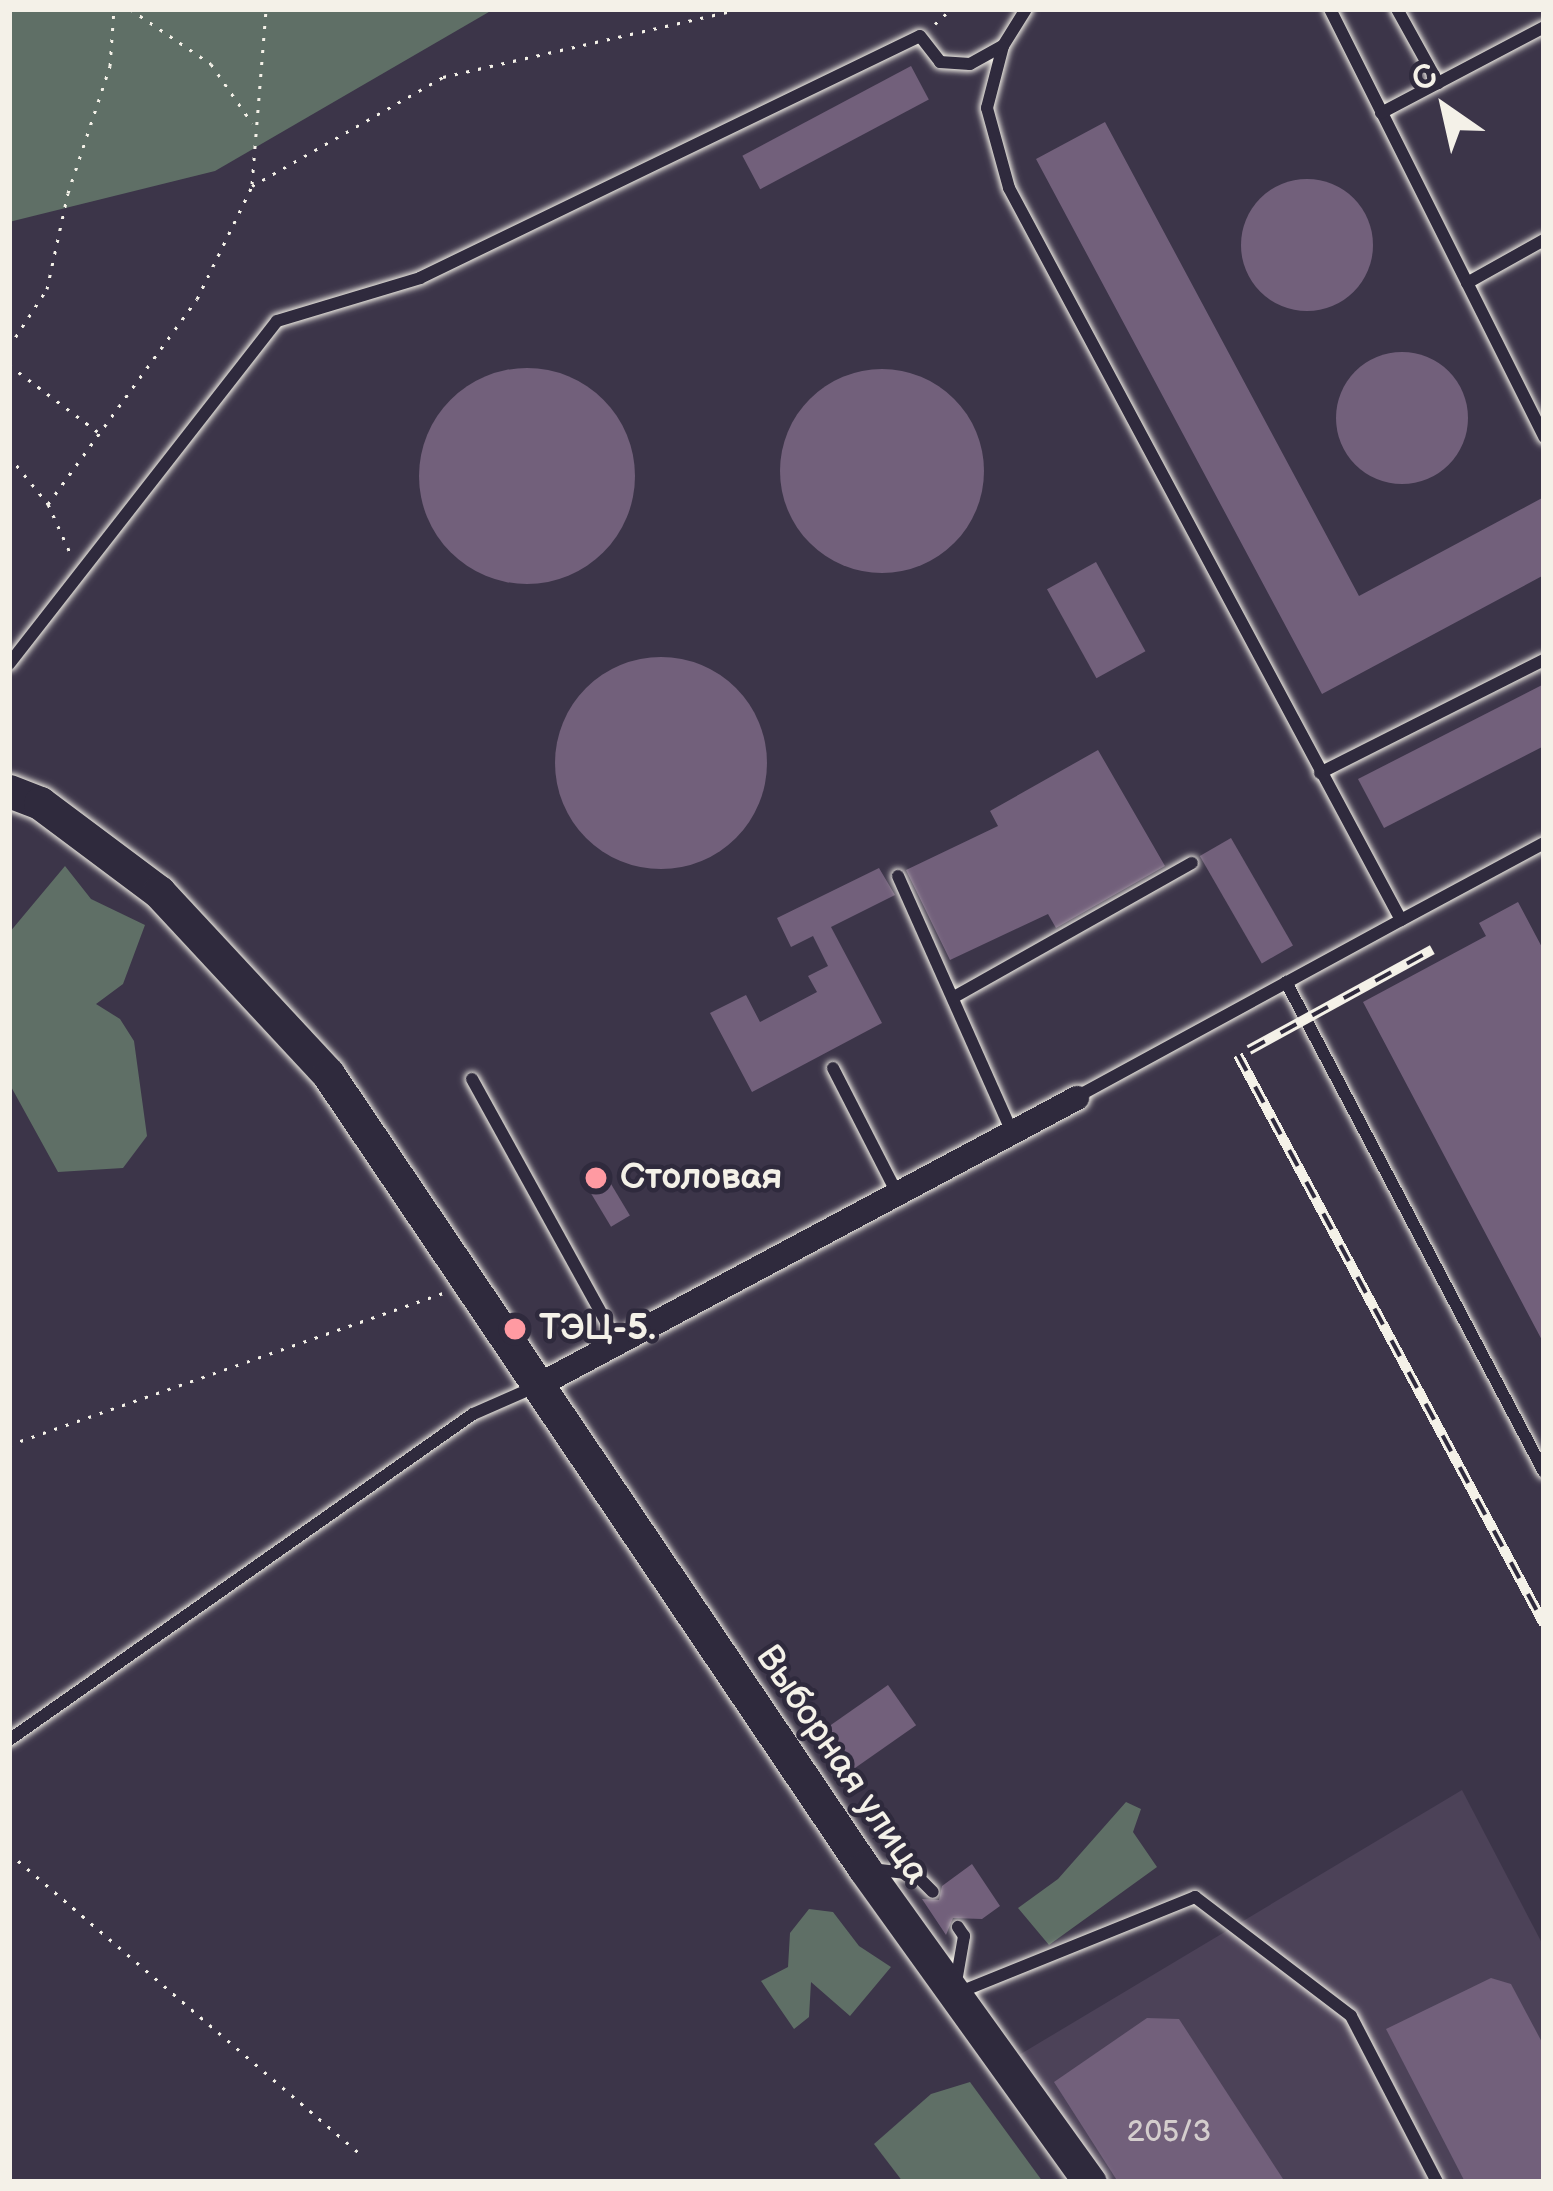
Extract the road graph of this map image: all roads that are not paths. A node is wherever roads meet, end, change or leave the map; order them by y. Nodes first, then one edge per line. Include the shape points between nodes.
1 (1026, 9) edge
2 (1330, 9) edge
3 (1397, 9) edge
4 (1544, 27) edge
5 (1003, 46) junction
6 (1438, 83) junction
7 (1382, 113) junction
8 (1544, 240) edge
9 (1467, 283) junction
10 (1544, 437) edge
11 (1544, 660) edge
12 (9, 664) edge
13 (1320, 773) junction
14 (9, 790) edge
15 (1544, 843) edge
16 (1192, 862) dead end
17 (898, 877) dead end
18 (1401, 920) junction
19 (1286, 982) junction
20 (955, 997) junction
21 (832, 1067) dead end
22 (472, 1079) dead end
23 (1077, 1098) joint
24 (1012, 1133) junction
25 (898, 1196) junction
26 (618, 1344) junction
27 (538, 1385) junction
28 (1544, 1472) edge
29 (9, 1740) edge
30 (864, 1868) junction
31 (933, 1892) dead end
32 (958, 1927) dead end
33 (954, 1995) junction
34 (1090, 2182) edge
35 (1437, 2182) edge

1 - 5 lane
2 - 7 lane
3 - 6 lane
4 - 6 lane
5 - 12 lane via 970,64 940,62 920,36 421,278 277,321
5 - 13 lane via 987,108 1009,188
6 - 7 lane
7 - 9 lane
8 - 9 lane
9 - 10 lane
11 - 13 lane
13 - 18 lane
14 - 27 main road, Выборная улица via 40,803 159,892 275,1010
15 - 18 lane
16 - 20 lane
17 - 20 lane
18 - 19 lane
19 - 23 lane
19 - 28 lane
20 - 24 lane
21 - 25 lane
22 - 26 lane
23 - 24 street
24 - 25 street
25 - 26 street
26 - 27 street
27 - 29 lane via 473,1414
27 - 30 main road, Выборная улица
30 - 31 lane via 915,1874
30 - 33 main road, Выборная улица
32 - 33 lane via 964,1936
33 - 34 main road, Выборная улица
33 - 35 lane via 1195,1897 1351,2016

